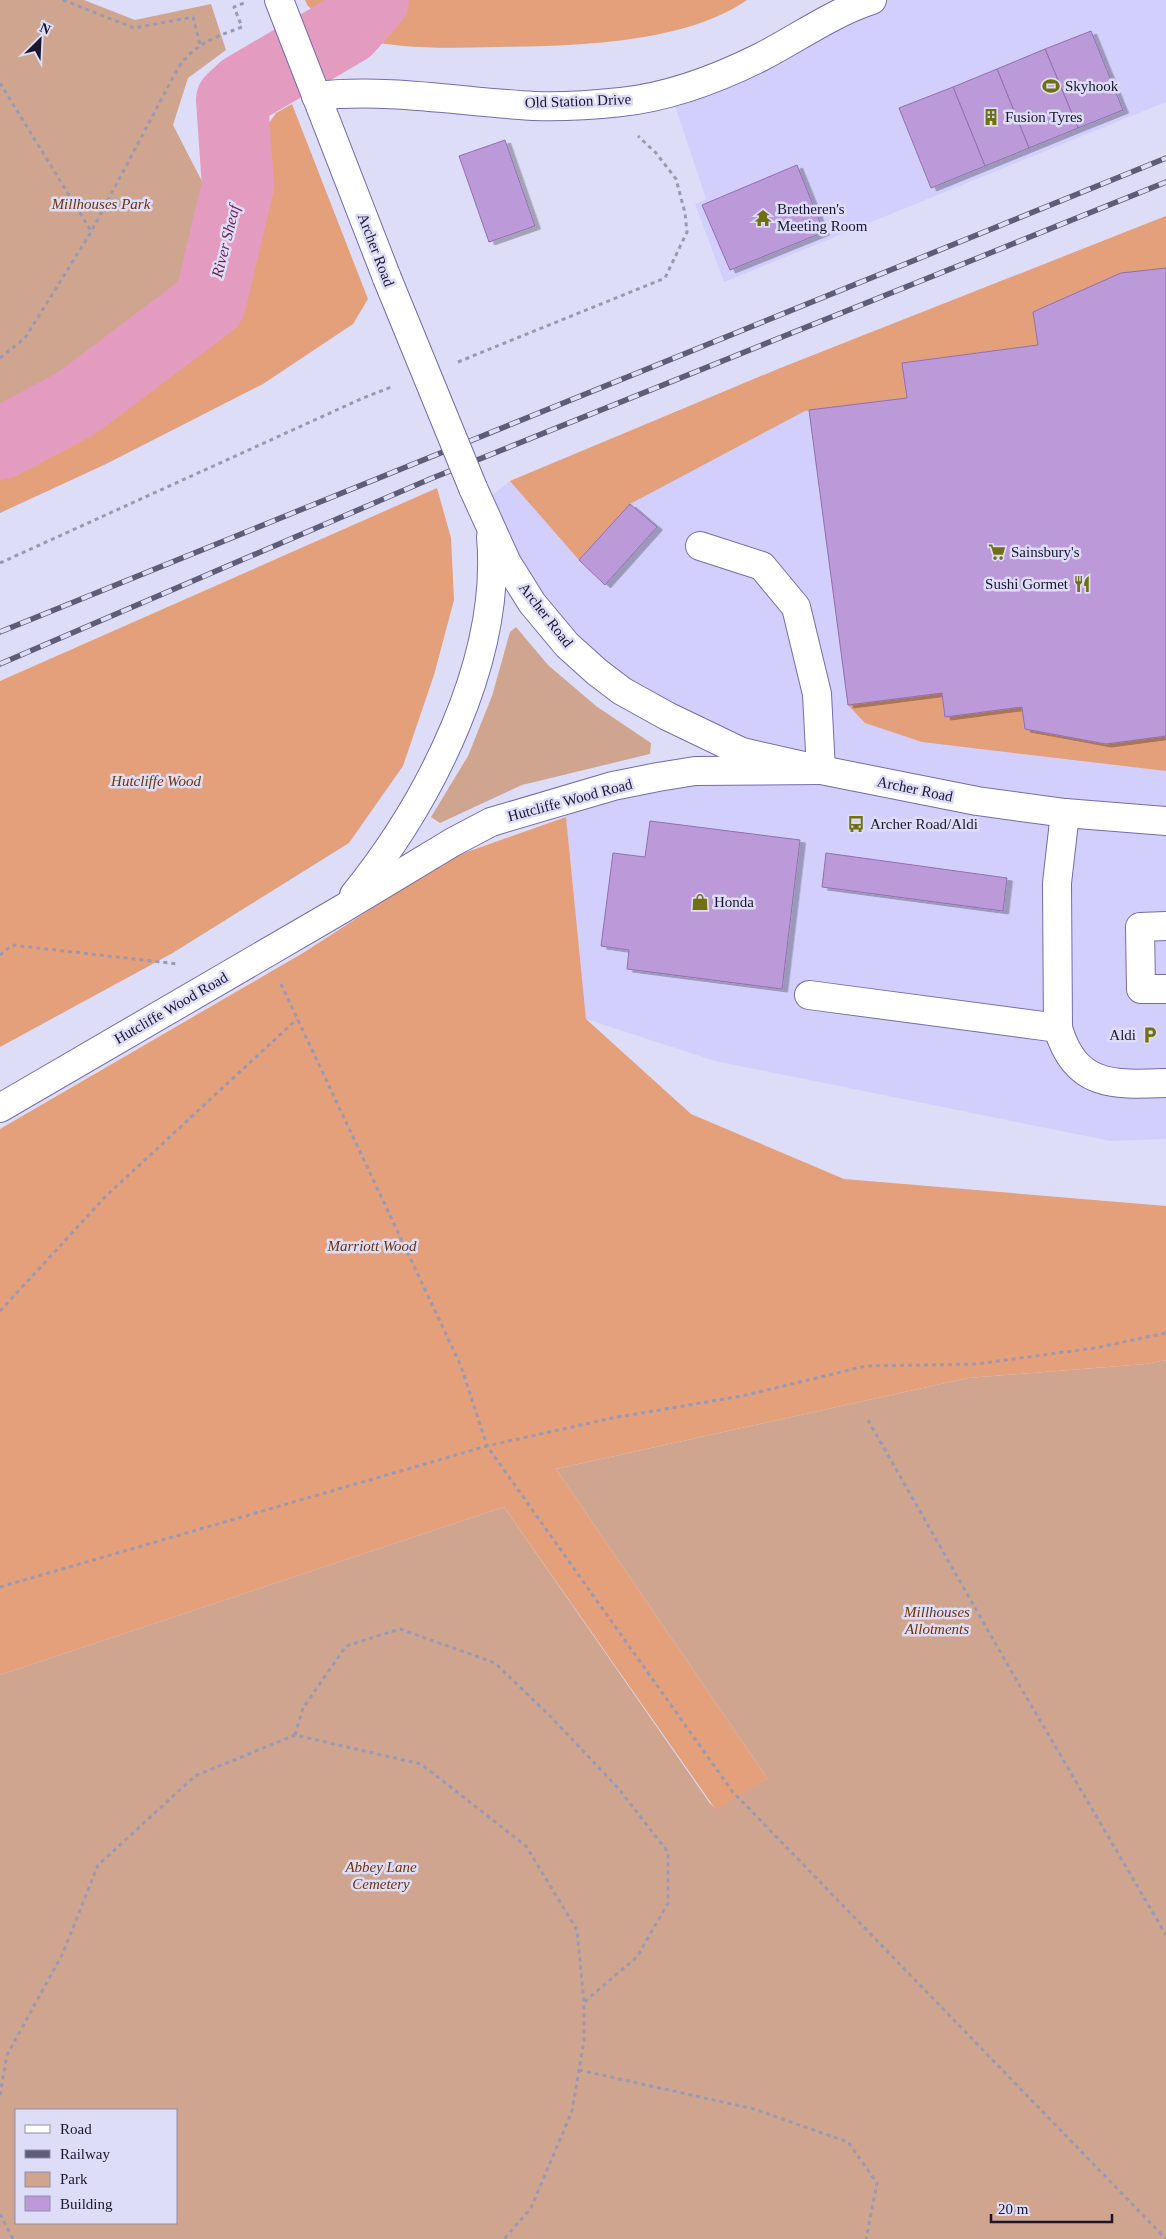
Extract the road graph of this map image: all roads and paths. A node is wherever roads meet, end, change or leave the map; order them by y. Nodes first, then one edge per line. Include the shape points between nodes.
1 (63, 0) edge
2 (252, 0) edge
3 (279, 0) edge
4 (856, 2) edge
5 (200, 44) junction
6 (0, 83) edge
7 (316, 96) junction
8 (631, 134) dead end
9 (91, 232) junction
10 (0, 358) edge
11 (452, 364) dead end
12 (398, 384) dead end
13 (490, 528) junction
14 (700, 546) dead end
15 (0, 563) edge
16 (821, 770) junction
17 (1065, 814) junction
18 (1166, 821) edge
19 (342, 908) junction
20 (1166, 926) edge
21 (266, 952) junction
22 (0, 955) edge
23 (235, 970) junction
24 (1166, 988) edge
25 (809, 995) dead end
26 (297, 1019) junction
27 (1058, 1028) junction
28 (1166, 1083) edge
29 (0, 1108) edge
30 (0, 1311) edge
31 (1166, 1333) edge
32 (868, 1420) dead end
33 (487, 1446) junction
34 (0, 1587) edge
35 (296, 1735) junction
36 (1166, 1935) edge
37 (584, 2002) junction
38 (579, 2070) junction
39 (0, 2095) edge
40 (0, 2214) edge
41 (13, 2239) edge
42 (504, 2239) edge
43 (866, 2239) edge
44 (1166, 2239) edge

1 - 5 path via 134,28 193,17
2 - 5 path via 234,7 242,27
3 - 7 street, Archer Road
4 - 7 street, Old Station Drive via 760,57 711,78 673,91 622,102 535,106 349,92
5 - 9 path via 188,53 178,68
6 - 9 path
7 - 13 street, Archer Road, bridge
8 - 11 path via 638,136 656,153 679,185 687,232 665,278
9 - 10 path via 25,338
12 - 15 path
13 - 16 street, Archer Road via 532,603 568,645 622,691 742,752
13 - 19 street, Hutcliffe Wood Road via 492,549 485,632 465,704 432,774 402,826 373,871
14 - 16 street via 762,566 796,607 817,694
16 - 17 street, Archer Road via 977,802
16 - 19 street, Hutcliffe Wood Road via 695,771 613,786 525,810 491,822 453,842
17 - 18 street, Archer Road
17 - 27 street via 1057,883
19 - 21 street, Hutcliffe Wood Road
20 - 24 street via 1140,927 1141,989
21 - 23 street, Hutcliffe Wood Road
21 - 26 path
22 - 23 path via 12,945
23 - 29 street, Hutcliffe Wood Road
25 - 27 street
26 - 30 path via 107,1195
26 - 33 path via 461,1366
27 - 28 street via 1068,1054 1078,1068 1091,1076 1108,1083
31 - 33 path via 1095,1348 976,1364 866,1366 742,1396 612,1418
32 - 36 path
33 - 34 path
33 - 44 path via 732,1791
35 - 37 path via 421,1764 526,1846 577,1930
35 - 37 path via 303,1708 346,1646 400,1629 495,1663 618,1788 668,1852 668,1903 637,1957
35 - 39 path via 195,1776 98,1864 63,1953 7,2056
37 - 38 path via 584,2041
38 - 42 path via 572,2111 531,2208
38 - 43 path via 754,2110 848,2142 877,2183
40 - 41 path

